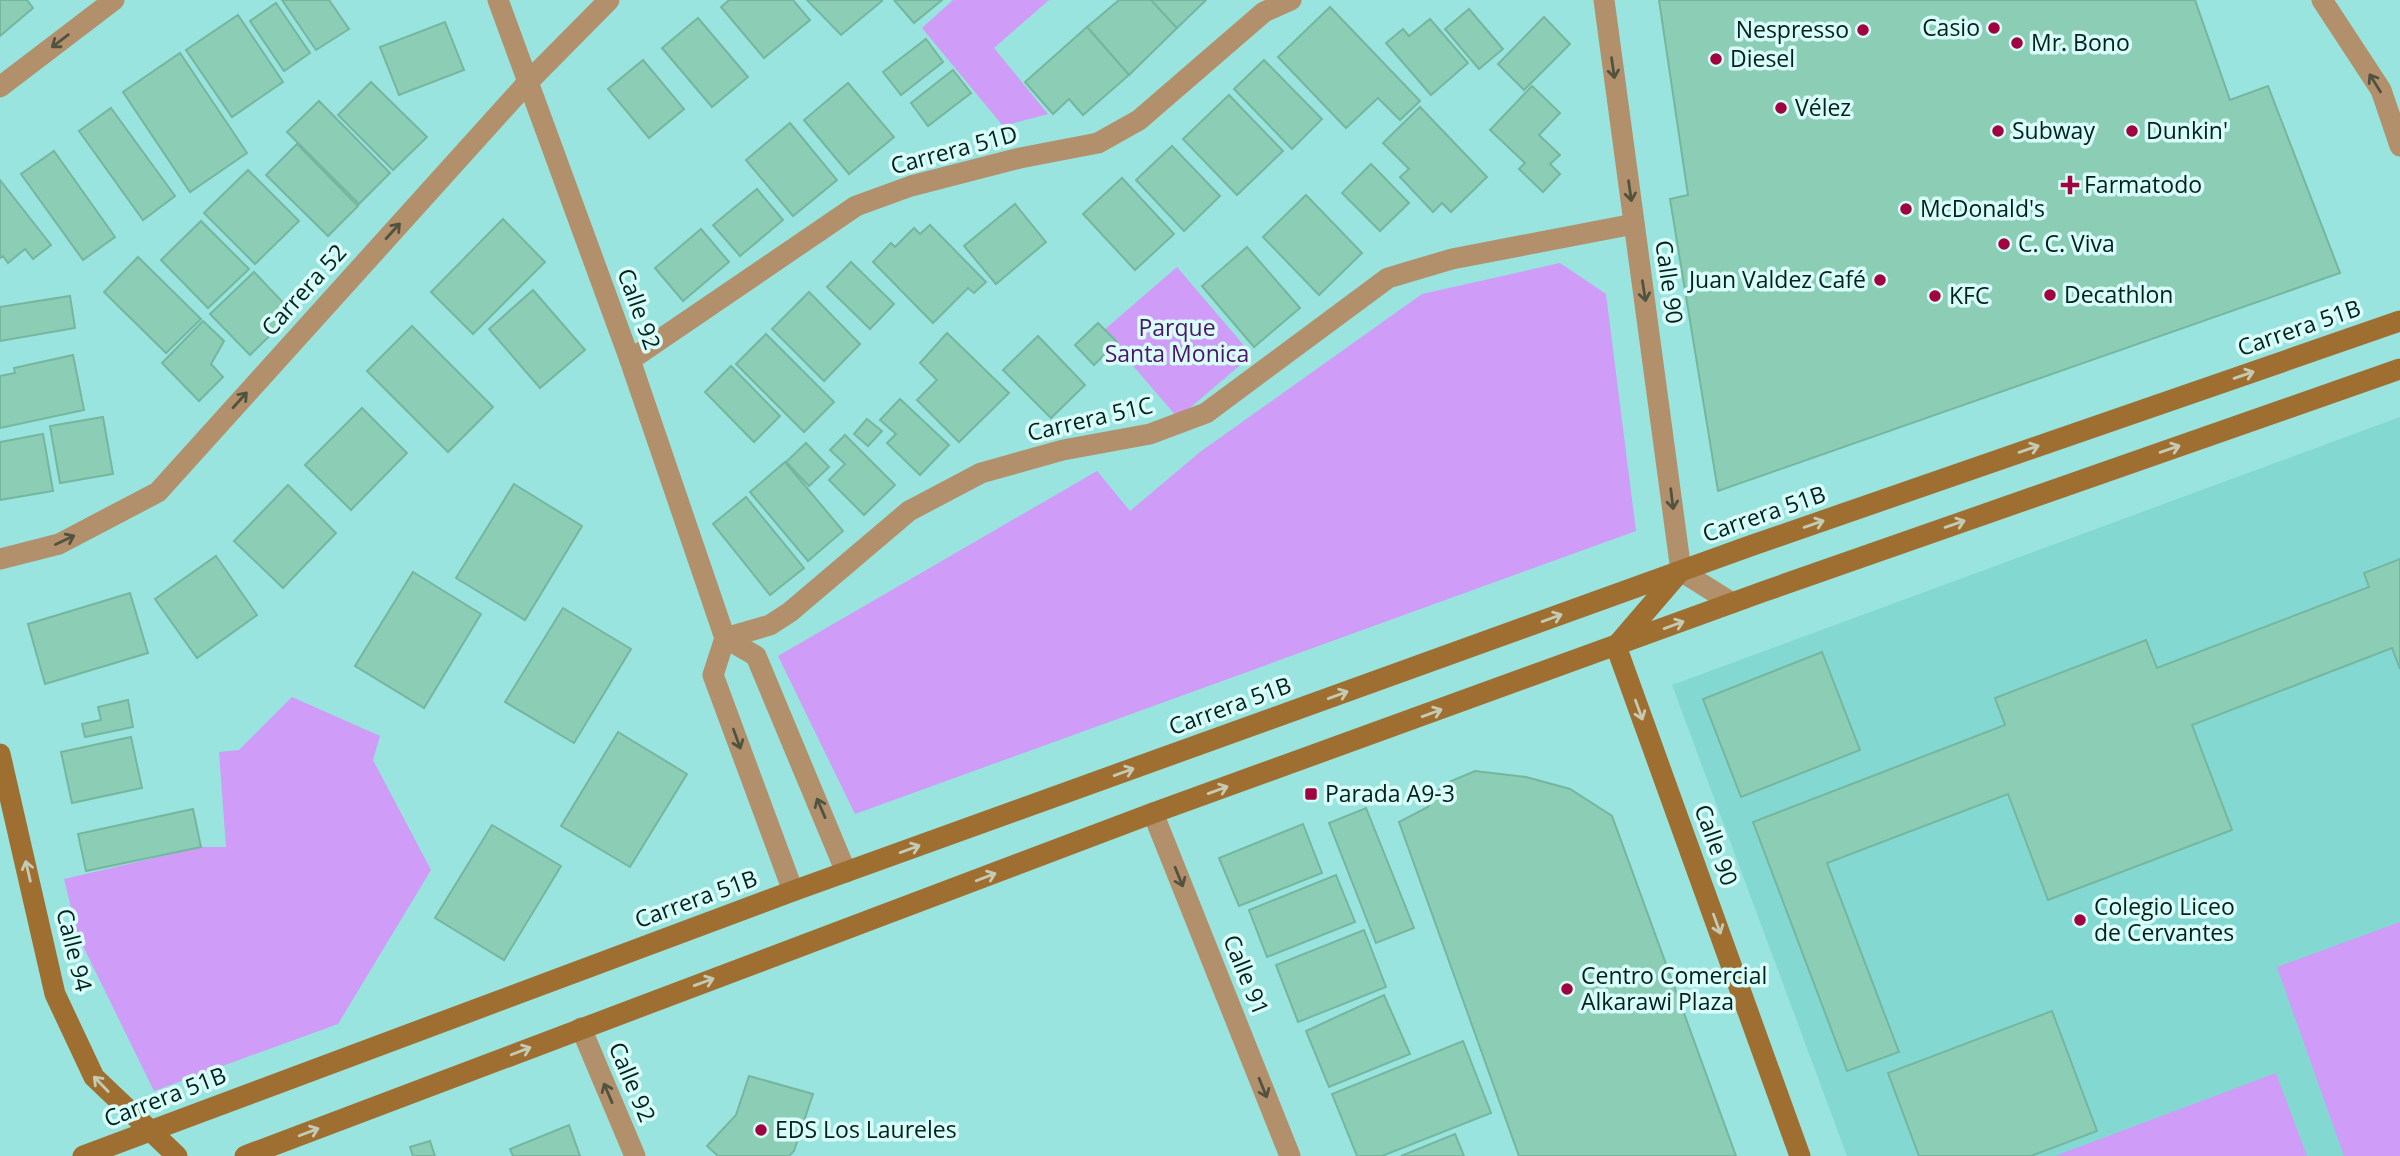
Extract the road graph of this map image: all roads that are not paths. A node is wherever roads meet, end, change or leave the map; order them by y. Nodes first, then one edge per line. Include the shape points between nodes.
1 (114, 0) edge
2 (498, 0) edge
3 (609, 0) edge
4 (1291, 0) edge
5 (1604, 0) edge
6 (2322, 0) edge
7 (528, 82) junction
8 (0, 87) edge
9 (2400, 146) edge
10 (1634, 224) junction
11 (2400, 321) edge
12 (630, 360) junction
13 (2400, 369) edge
14 (0, 559) edge
15 (1681, 571) junction
16 (1732, 603) junction
17 (725, 638) junction
18 (1616, 646) junction
19 (0, 754) edge
20 (1153, 813) junction
21 (846, 872) junction
22 (793, 891) junction
23 (581, 1028) junction
24 (150, 1131) junction
25 (83, 1156) edge
26 (177, 1156) edge
27 (245, 1156) edge
28 (635, 1156) edge
29 (1290, 1156) edge
30 (1800, 1156) edge

1 -> 8 street
2 - 7 street, Calle 92
3 - 7 street, Carrera 52
4 - 12 street, Carrera 51D via 1264,12 1139,120 1098,143 935,180 856,206
5 -> 10 street, Calle 90
9 -> 6 street via 2381,90
7 - 12 street, Calle 92
14 -> 7 street, Carrera 52 via 59,544 158,492
10 -> 15 street, Calle 90
10 - 17 street, Carrera 51C via 1452,259 1388,278 1206,413 1150,435 1063,450 981,473 909,511 770,625
15 -> 11 main road, Carrera 51B
12 - 17 street, Calle 92
16 -> 13 main road
15 - 16 street
15 - 18 main road
21 -> 15 main road, Carrera 51B
18 -> 16 main road
21 -> 17 street via 756,656
17 -> 22 street via 713,674
20 -> 18 main road
18 -> 30 main road, Calle 90
24 -> 19 main road, Calle 94 via 94,1077 55,994
23 -> 20 main road
20 -> 29 street, Calle 91
21 - 22 main road, Carrera 51B
22 - 24 main road, Carrera 51B
27 -> 23 main road
28 -> 23 street, Calle 92
24 - 25 main road, Carrera 51B
24 - 26 main road, Calle 94

